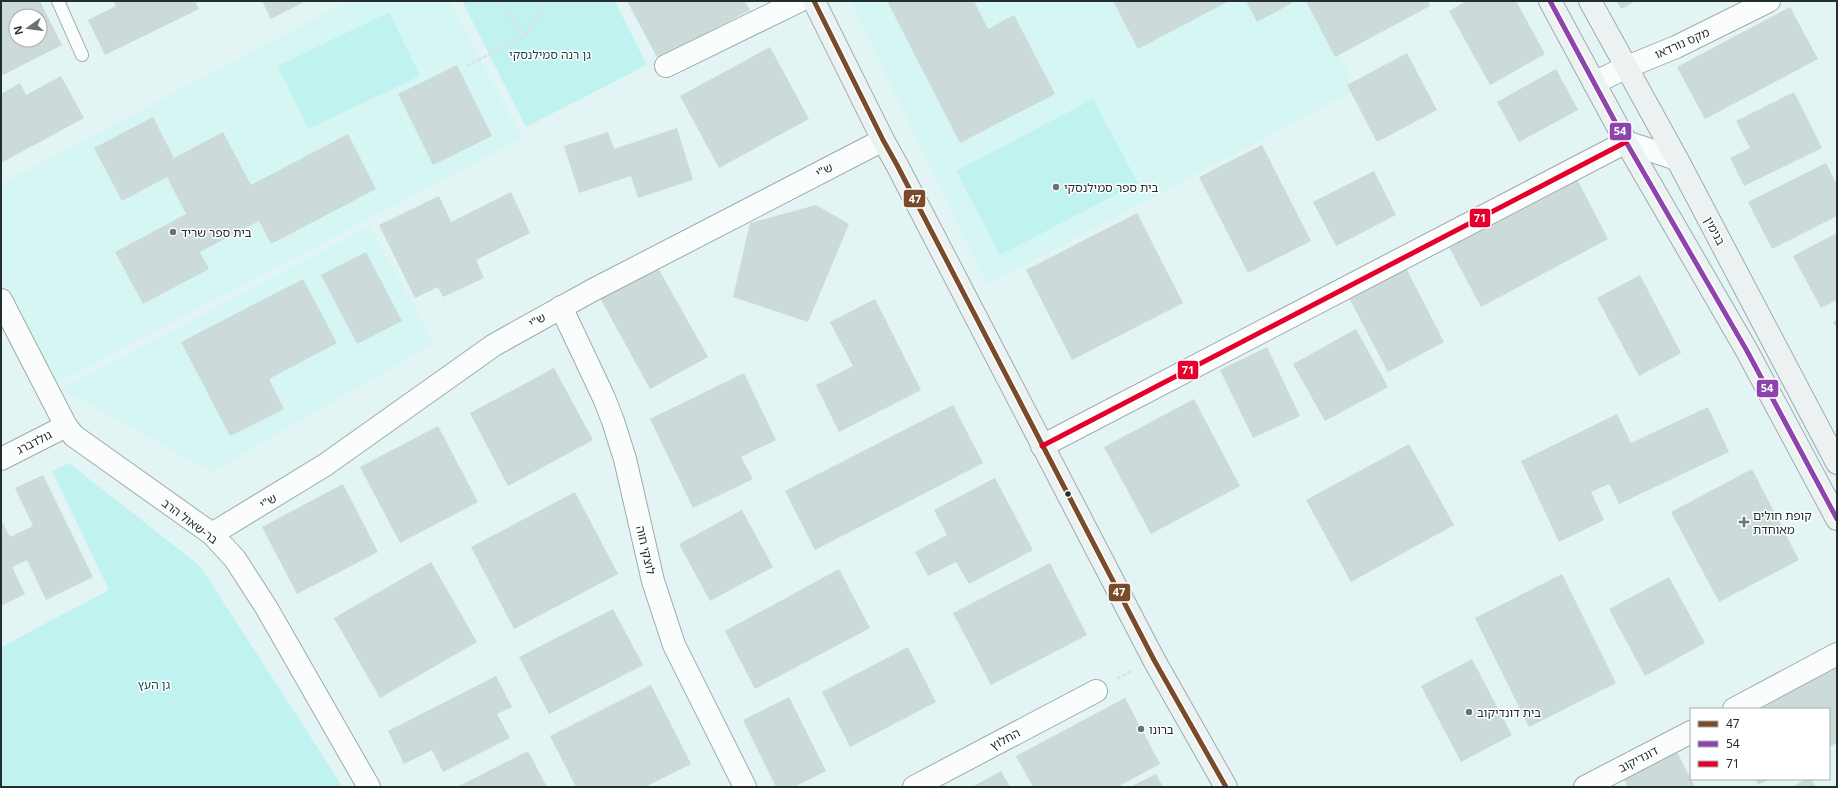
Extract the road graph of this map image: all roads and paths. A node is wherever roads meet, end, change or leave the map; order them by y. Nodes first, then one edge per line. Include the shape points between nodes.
1 (58, 1) edge
2 (496, 1) edge
3 (544, 1) edge
4 (799, 1) edge
5 (814, 1) edge
6 (1550, 1) edge
7 (1590, 1) edge
8 (1768, 1) edge
9 (526, 35) junction
10 (82, 55) dead end
11 (467, 66) dead end
12 (666, 66) dead end
13 (1627, 67) junction
14 (1594, 83) junction
15 (883, 140) junction
16 (1626, 142) junction
17 (1677, 160) junction
18 (1, 300) edge
19 (561, 307) junction
20 (66, 426) junction
21 (1042, 446) junction
22 (1, 459) edge
23 (1837, 463) edge
24 (1837, 519) edge
25 (212, 534) junction
26 (1837, 654) edge
27 (1154, 660) junction
28 (1096, 691) joint
29 (1736, 708) edge
30 (1690, 733) edge
31 (369, 787) edge
32 (745, 787) edge
33 (914, 787) edge
34 (1226, 787) edge
35 (1585, 787) edge

1 - 10 lane
2 - 9 path
3 - 9 path via 542,10
4 - 12 street
5 - 15 street
6 - 14 street
7 - 13 street, בנימין
8 - 13 street, מקס נורדאו via 1676,47
9 - 11 path
13 - 14 street, מקס נורדאו
13 - 17 street, בנימין
14 - 16 street
15 - 19 street, ש"י
15 - 21 street
16 - 17 street
16 - 21 street
16 - 24 street via 1747,351
17 - 23 street, בנימין
18 - 20 street, בר-שאול הרב
19 - 25 street, ש"י via 494,345 325,466
19 - 32 street, לוצקי חוה via 613,421 625,459 653,581 674,645
20 - 22 street, גולדברג
20 - 25 street, בר-שאול הרב via 82,444
21 - 27 street
25 - 31 street, בר-שאול הרב via 235,559 266,607
26 - 29 street
27 - 28 path
27 - 34 street
28 - 33 street, החלוץ
30 - 35 street, דונדיקוב

